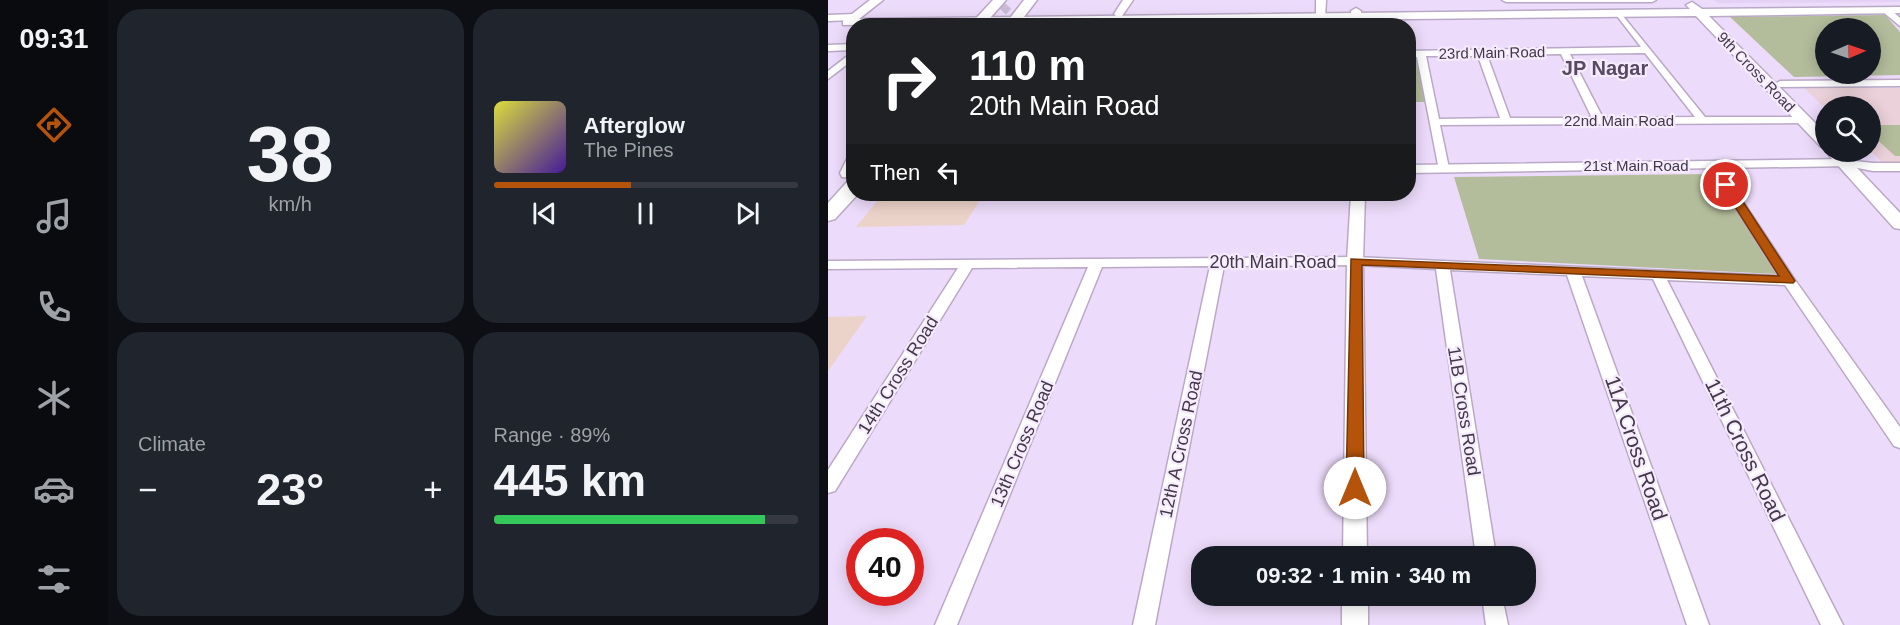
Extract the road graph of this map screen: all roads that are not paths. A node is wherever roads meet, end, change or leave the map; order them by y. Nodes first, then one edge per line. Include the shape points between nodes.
1 (877, 0) edge
2 (1128, 0) edge
3 (1506, 0) edge
4 (1652, 0) edge
5 (1555, 5) edge
6 (1698, 6) edge
7 (1014, 8) edge
8 (1900, 8) edge
9 (1321, 9) edge
10 (1886, 10) junction
11 (1618, 12) junction
12 (1119, 14) junction
13 (828, 18) edge
14 (854, 18) edge
15 (988, 18) edge
16 (988, 18) edge
17 (1075, 18) edge
18 (1167, 18) edge
19 (1356, 18) edge
20 (846, 20) edge
21 (846, 21) edge
22 (828, 23) edge
23 (1900, 23) edge
24 (846, 47) edge
25 (828, 48) edge
26 (1647, 50) junction
27 (1564, 52) junction
28 (1482, 53) junction
29 (1416, 54) edge
30 (1421, 54) junction
31 (846, 60) edge
32 (830, 73) edge
33 (1900, 82) edge
34 (1780, 84) junction
35 (1815, 119) edge
36 (1702, 120) junction
37 (1803, 120) junction
38 (1506, 121) junction
39 (1599, 121) junction
40 (1434, 122) junction
41 (1815, 132) edge
42 (1815, 160) edge
43 (1850, 162) edge
44 (1851, 162) edge
45 (1871, 162) edge
46 (1714, 165) junction
47 (1900, 167) edge
48 (1443, 168) junction
49 (1416, 169) edge
50 (846, 178) edge
51 (846, 183) edge
52 (828, 195) edge
53 (1358, 201) edge
54 (1900, 208) edge
55 (828, 215) edge
56 (1900, 224) edge
57 (1355, 261) junction
58 (1097, 262) junction
59 (1218, 262) junction
60 (968, 263) junction
61 (828, 265) edge
62 (1442, 265) junction
63 (1573, 271) junction
64 (1658, 275) junction
65 (1789, 281) junction
66 (1900, 441) edge
67 (828, 486) edge
68 (1355, 546) edge
69 (1484, 546) edge
70 (1355, 606) edge
71 (1494, 606) edge
72 (946, 625) edge
73 (1144, 625) edge
74 (1355, 625) edge
75 (1497, 625) edge
76 (1698, 625) edge
77 (1832, 625) edge

1 - 14 main road
2 - 12 street
3 - 5 street
4 - 5 street
5 - 6 main road
5 - 19 main road
6 - 8 main road
6 - 10 main road
6 - 11 main road
6 - 34 main road, 9th Cross Road
6 - 37 main road, 9th Cross Road
7 - 12 main road
7 - 15 highway
7 - 16 main road
7 - 17 main road
8 - 10 main road
9 - 12 main road
9 - 18 main road
9 - 19 main road
10 - 23 street
11 - 19 main road
11 - 26 street
13 - 20 street
21 - 22 street
24 - 25 street
26 - 27 street, 23rd Main Road
26 - 36 street
27 - 28 street, 23rd Main Road
27 - 39 street
28 - 30 street, 23rd Main Road
28 - 38 street
29 - 30 street, 23rd Main Road
30 - 40 street
31 - 32 street
33 - 34 street
34 - 35 main road, 9th Cross Road
36 - 37 street, 22nd Main Road
36 - 39 street, 22nd Main Road
37 - 41 main road, 9th Cross Road
38 - 39 street, 22nd Main Road
38 - 40 street, 22nd Main Road
40 - 48 street
42 - 46 street, 21st Main Road
43 - 56 main road
44 - 54 main road
45 - 47 street, 21st Main Road
46 - 48 street, 21st Main Road
46 - 65 street
48 - 49 street, 21st Main Road
50 - 52 highway
51 - 55 highway
53 - 57 street
57 - 59 street, 20th Main Road
57 - 62 street, 20th Main Road
57 - 68 street
58 - 59 street, 20th Main Road
58 - 60 street, 20th Main Road
58 - 72 street, 13th Cross Road
59 - 73 street, 12th A Cross Road
60 - 61 street, 20th Main Road
60 - 67 street, 14th Cross Road
62 - 63 street, 20th Main Road
62 - 69 street, 11B Cross Road
63 - 64 street, 20th Main Road
63 - 76 street, 11A Cross Road
64 - 65 street, 20th Main Road
64 - 77 street, 11th Cross Road
65 - 66 street
70 - 74 street
71 - 75 street

